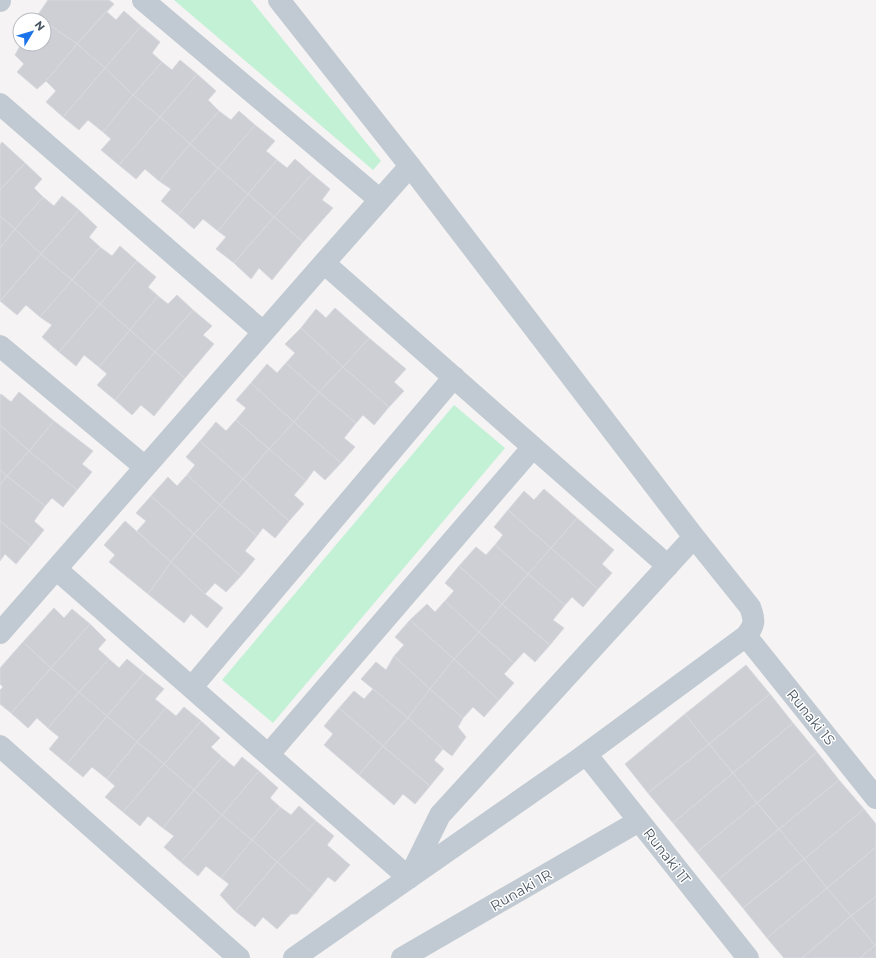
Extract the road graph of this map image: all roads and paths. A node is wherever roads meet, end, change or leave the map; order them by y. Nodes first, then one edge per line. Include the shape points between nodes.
1 (143, 0) edge
2 (279, 0) edge
3 (0, 104) edge
4 (410, 166) junction
5 (380, 200) junction
6 (324, 263) junction
7 (263, 332) junction
8 (3, 354) edge
9 (454, 377) junction
10 (533, 447) junction
11 (145, 468) junction
12 (694, 537) junction
13 (668, 566) junction
14 (56, 569) junction
15 (0, 633) edge
16 (746, 636) junction
17 (192, 687) junction
18 (0, 746) edge
19 (269, 754) junction
20 (586, 754) junction
21 (876, 798) edge
22 (639, 822) junction
23 (409, 878) junction
24 (239, 958) edge
25 (294, 958) edge
26 (402, 958) edge
27 (748, 958) edge

1 - 5 street
2 - 4 street
3 - 7 street
4 - 5 street
4 - 12 street
5 - 6 street
6 - 7 street
6 - 9 street
7 - 11 street
8 - 11 street
9 - 10 street
9 - 17 street
10 - 13 street
10 - 19 street
11 - 14 street
12 - 13 street
12 - 16 street via 750,606 754,621
13 - 23 street via 440,815
14 - 15 street
14 - 17 street
16 - 20 street
16 - 21 street, Runaki 1S
17 - 19 street
18 - 24 street
19 - 23 street
20 - 22 street, Runaki 1T
20 - 23 street
22 - 26 street, Runaki 1R
22 - 27 street, Runaki 1T
23 - 25 street

